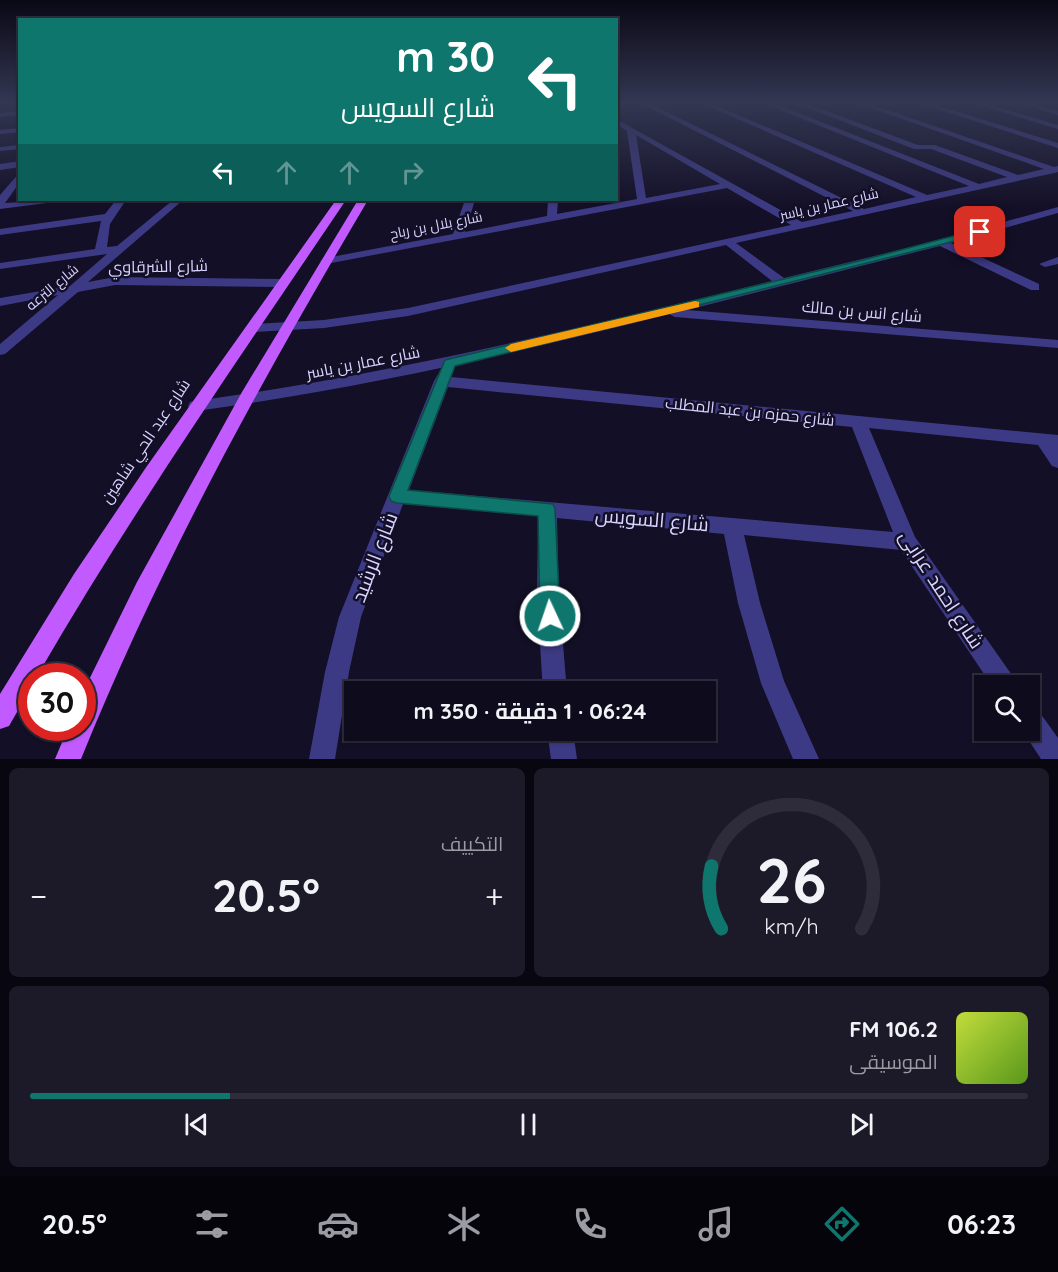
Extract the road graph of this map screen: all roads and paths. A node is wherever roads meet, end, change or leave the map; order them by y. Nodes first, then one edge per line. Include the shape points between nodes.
1 (632, 138) edge
2 (647, 138) edge
3 (714, 138) edge
4 (787, 138) edge
5 (856, 138) edge
6 (893, 138) edge
7 (961, 138) edge
8 (1034, 138) edge
9 (1058, 146) edge
10 (18, 147) edge
11 (0, 149) edge
12 (18, 164) edge
13 (0, 166) edge
14 (1054, 171) edge
15 (1017, 178) junction
16 (18, 180) edge
17 (0, 184) edge
18 (729, 185) junction
19 (980, 187) junction
20 (926, 198) junction
21 (39, 201) edge
22 (120, 201) edge
23 (177, 201) edge
24 (340, 201) edge
25 (362, 201) edge
26 (470, 201) edge
27 (553, 201) edge
28 (642, 201) junction
29 (0, 204) edge
30 (1058, 210) edge
31 (863, 212) junction
32 (1041, 215) junction
33 (107, 218) junction
34 (552, 219) junction
35 (1058, 222) edge
36 (801, 226) junction
37 (0, 232) edge
38 (458, 236) junction
39 (728, 242) junction
40 (942, 243) junction
41 (119, 249) junction
42 (100, 252) junction
43 (1058, 260) edge
44 (326, 261) junction
45 (1046, 264) dead end
46 (0, 266) edge
47 (781, 282) junction
48 (282, 283) junction
49 (76, 286) junction
50 (1035, 287) dead end
51 (0, 302) edge
52 (663, 312) junction
53 (289, 326) junction
54 (253, 328) junction
55 (1058, 344) edge
56 (0, 351) edge
57 (446, 372) junction
58 (246, 400) junction
59 (196, 406) junction
60 (858, 422) junction
61 (1050, 441) edge
62 (1058, 461) edge
63 (397, 496) junction
64 (547, 509) junction
65 (732, 526) junction
66 (907, 542) junction
67 (998, 675) edge
68 (554, 681) edge
69 (96, 691) edge
70 (0, 717) edge
71 (1040, 735) edge
72 (76, 741) edge
73 (562, 741) edge
74 (68, 759) edge
75 (322, 759) edge
76 (564, 759) edge
77 (806, 759) edge
78 (1057, 759) edge

1 - 28 street
2 - 18 street
3 - 31 street
4 - 20 street
5 - 19 street
6 - 15 street via 919,148 932,147
7 - 14 street
8 - 9 street
10 - 11 street
12 - 13 street
14 - 15 street, شارع عمار بن ياسر
15 - 19 street, شارع عمار بن ياسر
16 - 17 street
16 - 29 street
18 - 28 street, شارع بلال بن رباح
18 - 36 street
19 - 20 street, شارع عمار بن ياسر
20 - 31 street, شارع عمار بن ياسر
21 - 29 street
22 - 33 street
23 - 41 street, شارع الترعه
24 - 48 main road, شارع عبد الحي شاهين
25 - 44 main road
26 - 38 street
27 - 34 street
28 - 34 street, شارع بلال بن رباح
30 - 32 street, شارع عمار بن ياسر
31 - 36 street, شارع عمار بن ياسر
32 - 35 street
32 - 40 street, شارع عمار بن ياسر
33 - 37 street
33 - 42 street
34 - 38 street, شارع بلال بن رباح
36 - 39 street, شارع عمار بن ياسر
38 - 44 street, شارع بلال بن رباح
39 - 47 street
39 - 53 street, شارع عمار بن ياسر via 408,312
40 - 47 street, شارع عمار بن ياسر
40 - 50 street
41 - 42 street
41 - 49 street, شارع الترعه
42 - 46 street
43 - 45 street
44 - 53 main road
47 - 52 street, شارع عمار بن ياسر
48 - 49 street, شارع الشرقاوي via 147,280
48 - 54 main road, شارع عبد الحي شاهين
49 - 51 street, شارع الشرقاوي
49 - 56 street, شارع الترعه
52 - 55 street, شارع انس بن مالك
52 - 57 street, شارع عمار بن ياسر
53 - 54 street, شارع عمار بن ياسر
53 - 58 main road
54 - 59 main road, شارع عبد الحي شاهين
57 - 58 street, شارع عمار بن ياسر
57 - 60 street, شارع حمزه بن عبد المطلب
57 - 63 street, شارع الرشيد
58 - 59 street, شارع عمار بن ياسر
58 - 69 main road via 195,488
59 - 70 main road, شارع عبد الحي شاهين via 81,581
60 - 61 street, شارع حمزه بن عبد المطلب
60 - 66 street, شارع احمد عرابى
61 - 62 street
63 - 64 street, شارع السويس
63 - 75 street, شارع الرشيد via 350,617
64 - 65 street, شارع السويس
64 - 68 street
65 - 66 street, شارع السويس
65 - 77 street via 749,603 773,683
66 - 67 street, شارع احمد عرابى
71 - 78 street
72 - 74 main road
73 - 76 street

